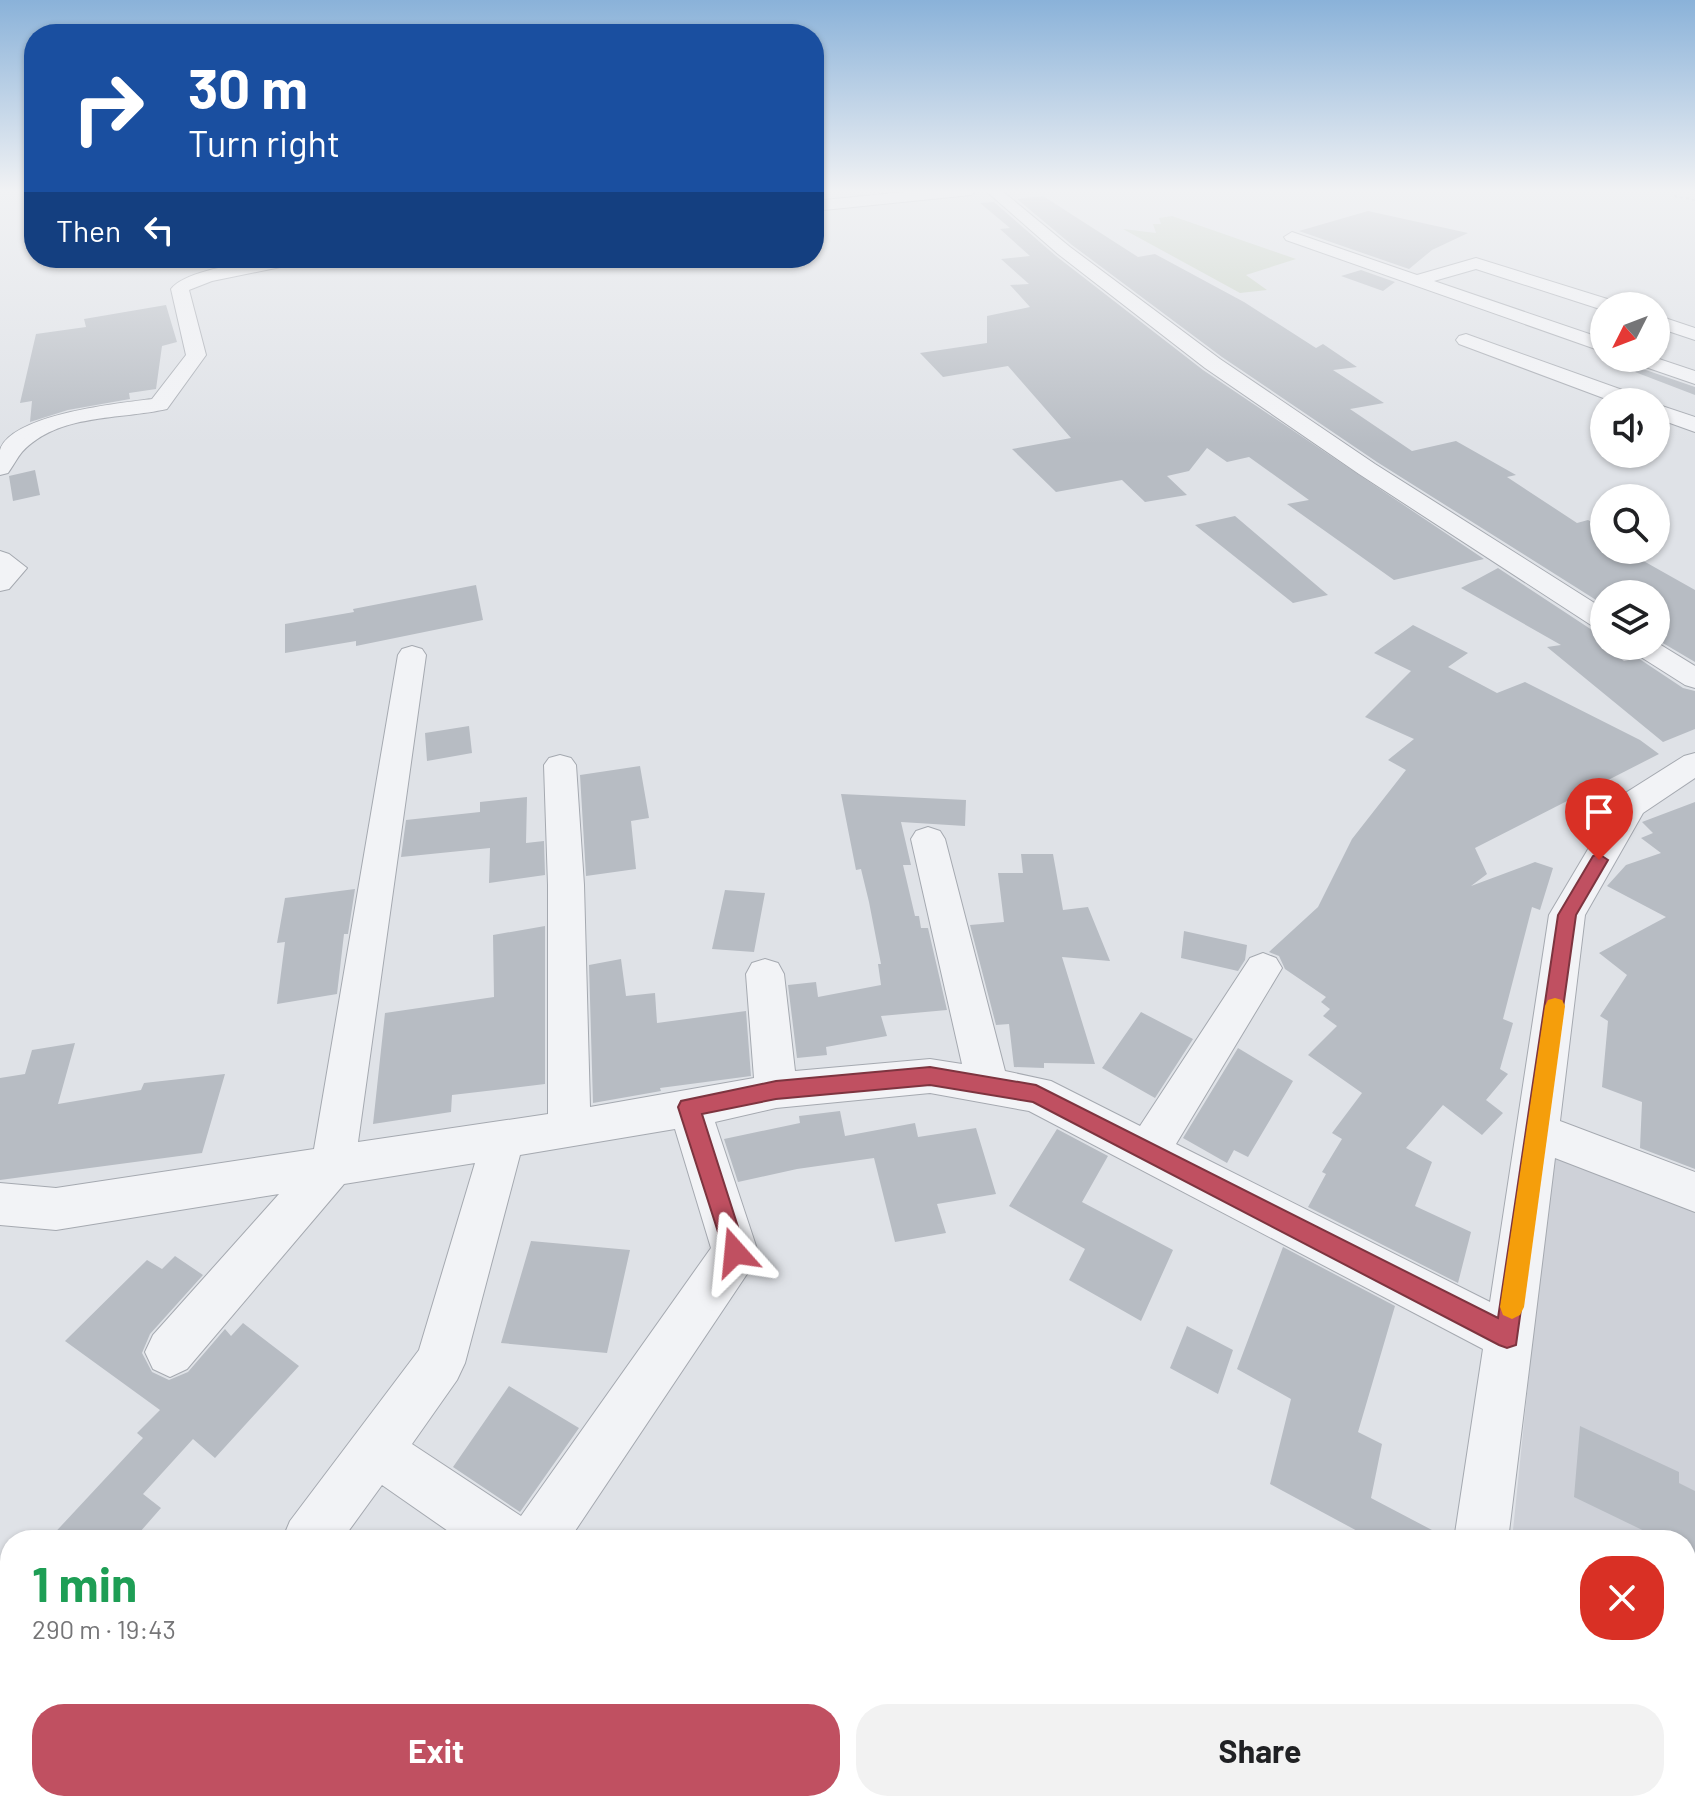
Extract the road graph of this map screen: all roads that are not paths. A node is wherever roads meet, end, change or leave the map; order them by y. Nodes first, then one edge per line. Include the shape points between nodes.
1 (219, 275) edge
2 (1094, 275) edge
3 (1402, 275) edge
4 (1437, 275) edge
5 (1512, 275) edge
6 (1418, 280) junction
7 (1590, 300) edge
8 (1670, 326) edge
9 (1695, 334) edge
10 (1466, 340) dead end
11 (1590, 341) edge
12 (1670, 369) edge
13 (1695, 378) edge
14 (1596, 388) edge
15 (1670, 415) edge
16 (1695, 425) edge
17 (0, 468) edge
18 (0, 559) edge
19 (0, 583) edge
20 (1590, 612) edge
21 (412, 655) dead end
22 (1665, 660) edge
23 (1695, 679) edge
24 (1695, 763) edge
25 (560, 765) dead end
26 (928, 839) dead end
27 (1263, 968) dead end
28 (765, 974) dead end
29 (988, 1086) junction
30 (776, 1090) junction
31 (689, 1107) junction
32 (569, 1129) junction
33 (1539, 1132) junction
34 (503, 1140) junction
35 (1148, 1151) junction
36 (333, 1165) junction
37 (1695, 1192) edge
38 (0, 1204) edge
39 (1507, 1336) junction
40 (170, 1352) dead end
41 (375, 1450) junction
42 (316, 1530) edge
43 (494, 1530) edge
44 (544, 1530) edge
45 (1482, 1530) edge

1 - 17 street via 180,289 196,355 159,404 38,430 11,448
2 - 20 street via 1259,396
3 - 6 street
4 - 6 street
5 - 7 street
6 - 11 street
8 - 9 street
10 - 14 street
12 - 13 street
15 - 16 street
18 - 19 street via 14,568
21 - 36 street
22 - 23 street
24 - 33 street via 1631,805 1567,915
25 - 32 street
26 - 29 street
27 - 35 street
28 - 30 street
29 - 30 street via 930,1076
29 - 35 street via 1036,1094
30 - 31 street
31 - 32 street
31 - 44 street via 735,1252
32 - 34 street
33 - 37 street
33 - 39 street
34 - 36 street
34 - 41 street via 440,1363
35 - 39 street
36 - 38 street via 56,1209
36 - 40 street
39 - 45 street
41 - 42 street
41 - 43 street

